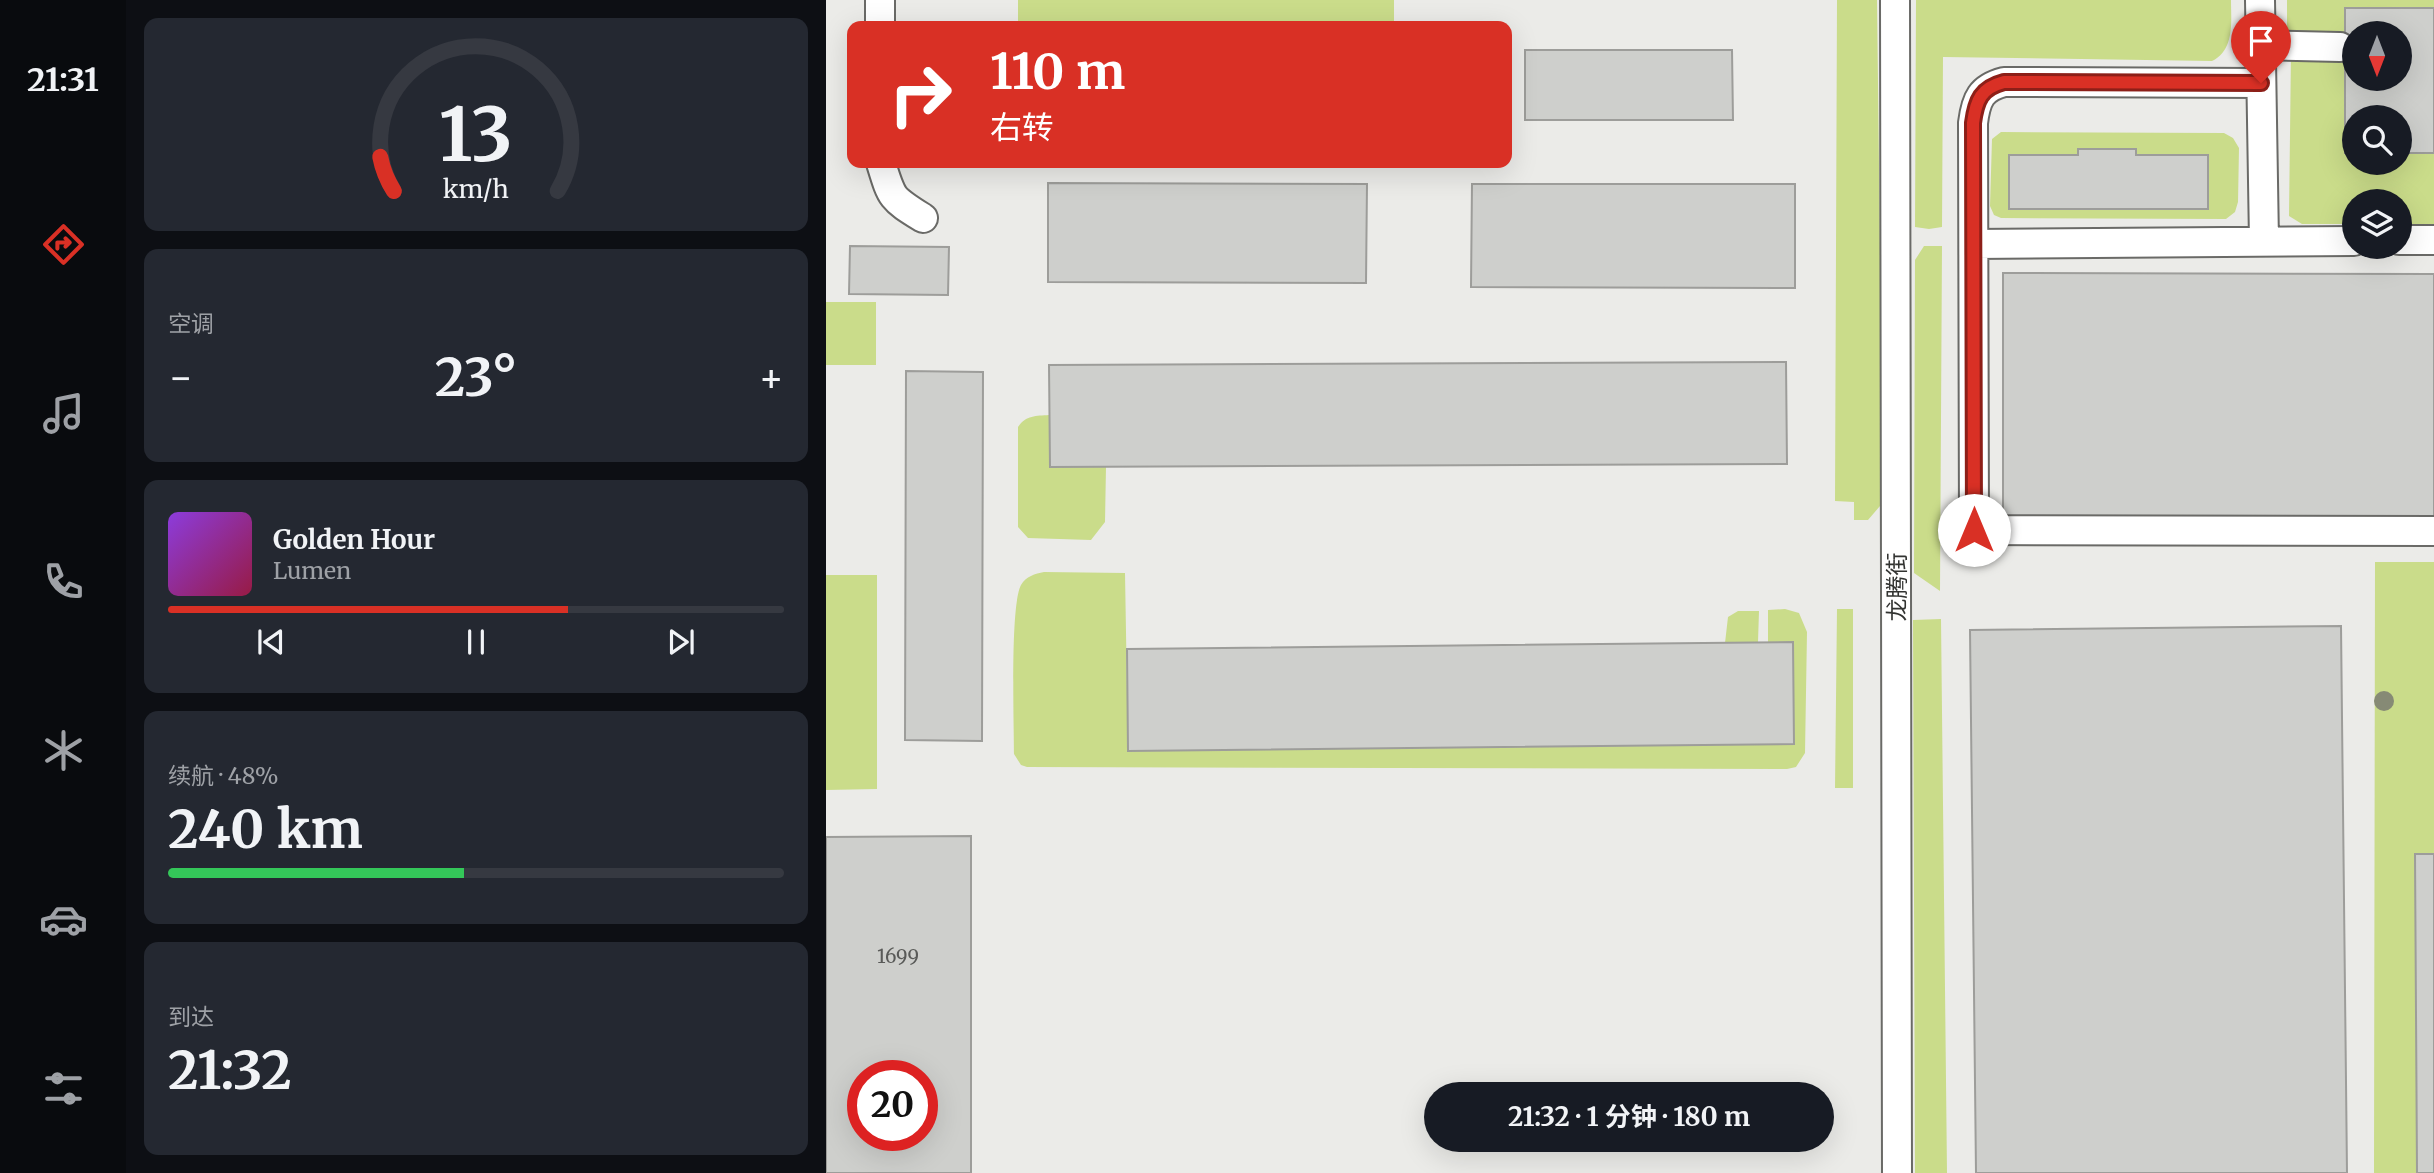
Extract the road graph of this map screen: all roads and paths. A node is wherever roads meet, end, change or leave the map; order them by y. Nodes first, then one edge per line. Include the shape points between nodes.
1 (880, 0) edge
2 (1895, 0) edge
3 (2260, 0) edge
4 (880, 21) edge
5 (2261, 45) junction
6 (2340, 47) dead end
7 (2261, 83) junction
8 (882, 168) edge
9 (923, 218) dead end
10 (2412, 240) edge
11 (2434, 240) edge
12 (2264, 241) junction
13 (2342, 241) edge
14 (1974, 244) junction
15 (2434, 531) edge
16 (1898, 1173) edge

1 - 4 street
2 - 16 street, 龙腾街
3 - 5 street
5 - 6 street
5 - 7 street
7 - 12 street
7 - 14 street via 1991,85 1978,101 1973,123
8 - 9 street via 897,202
10 - 11 street
12 - 13 street
12 - 14 street
14 - 15 street via 1974,530

